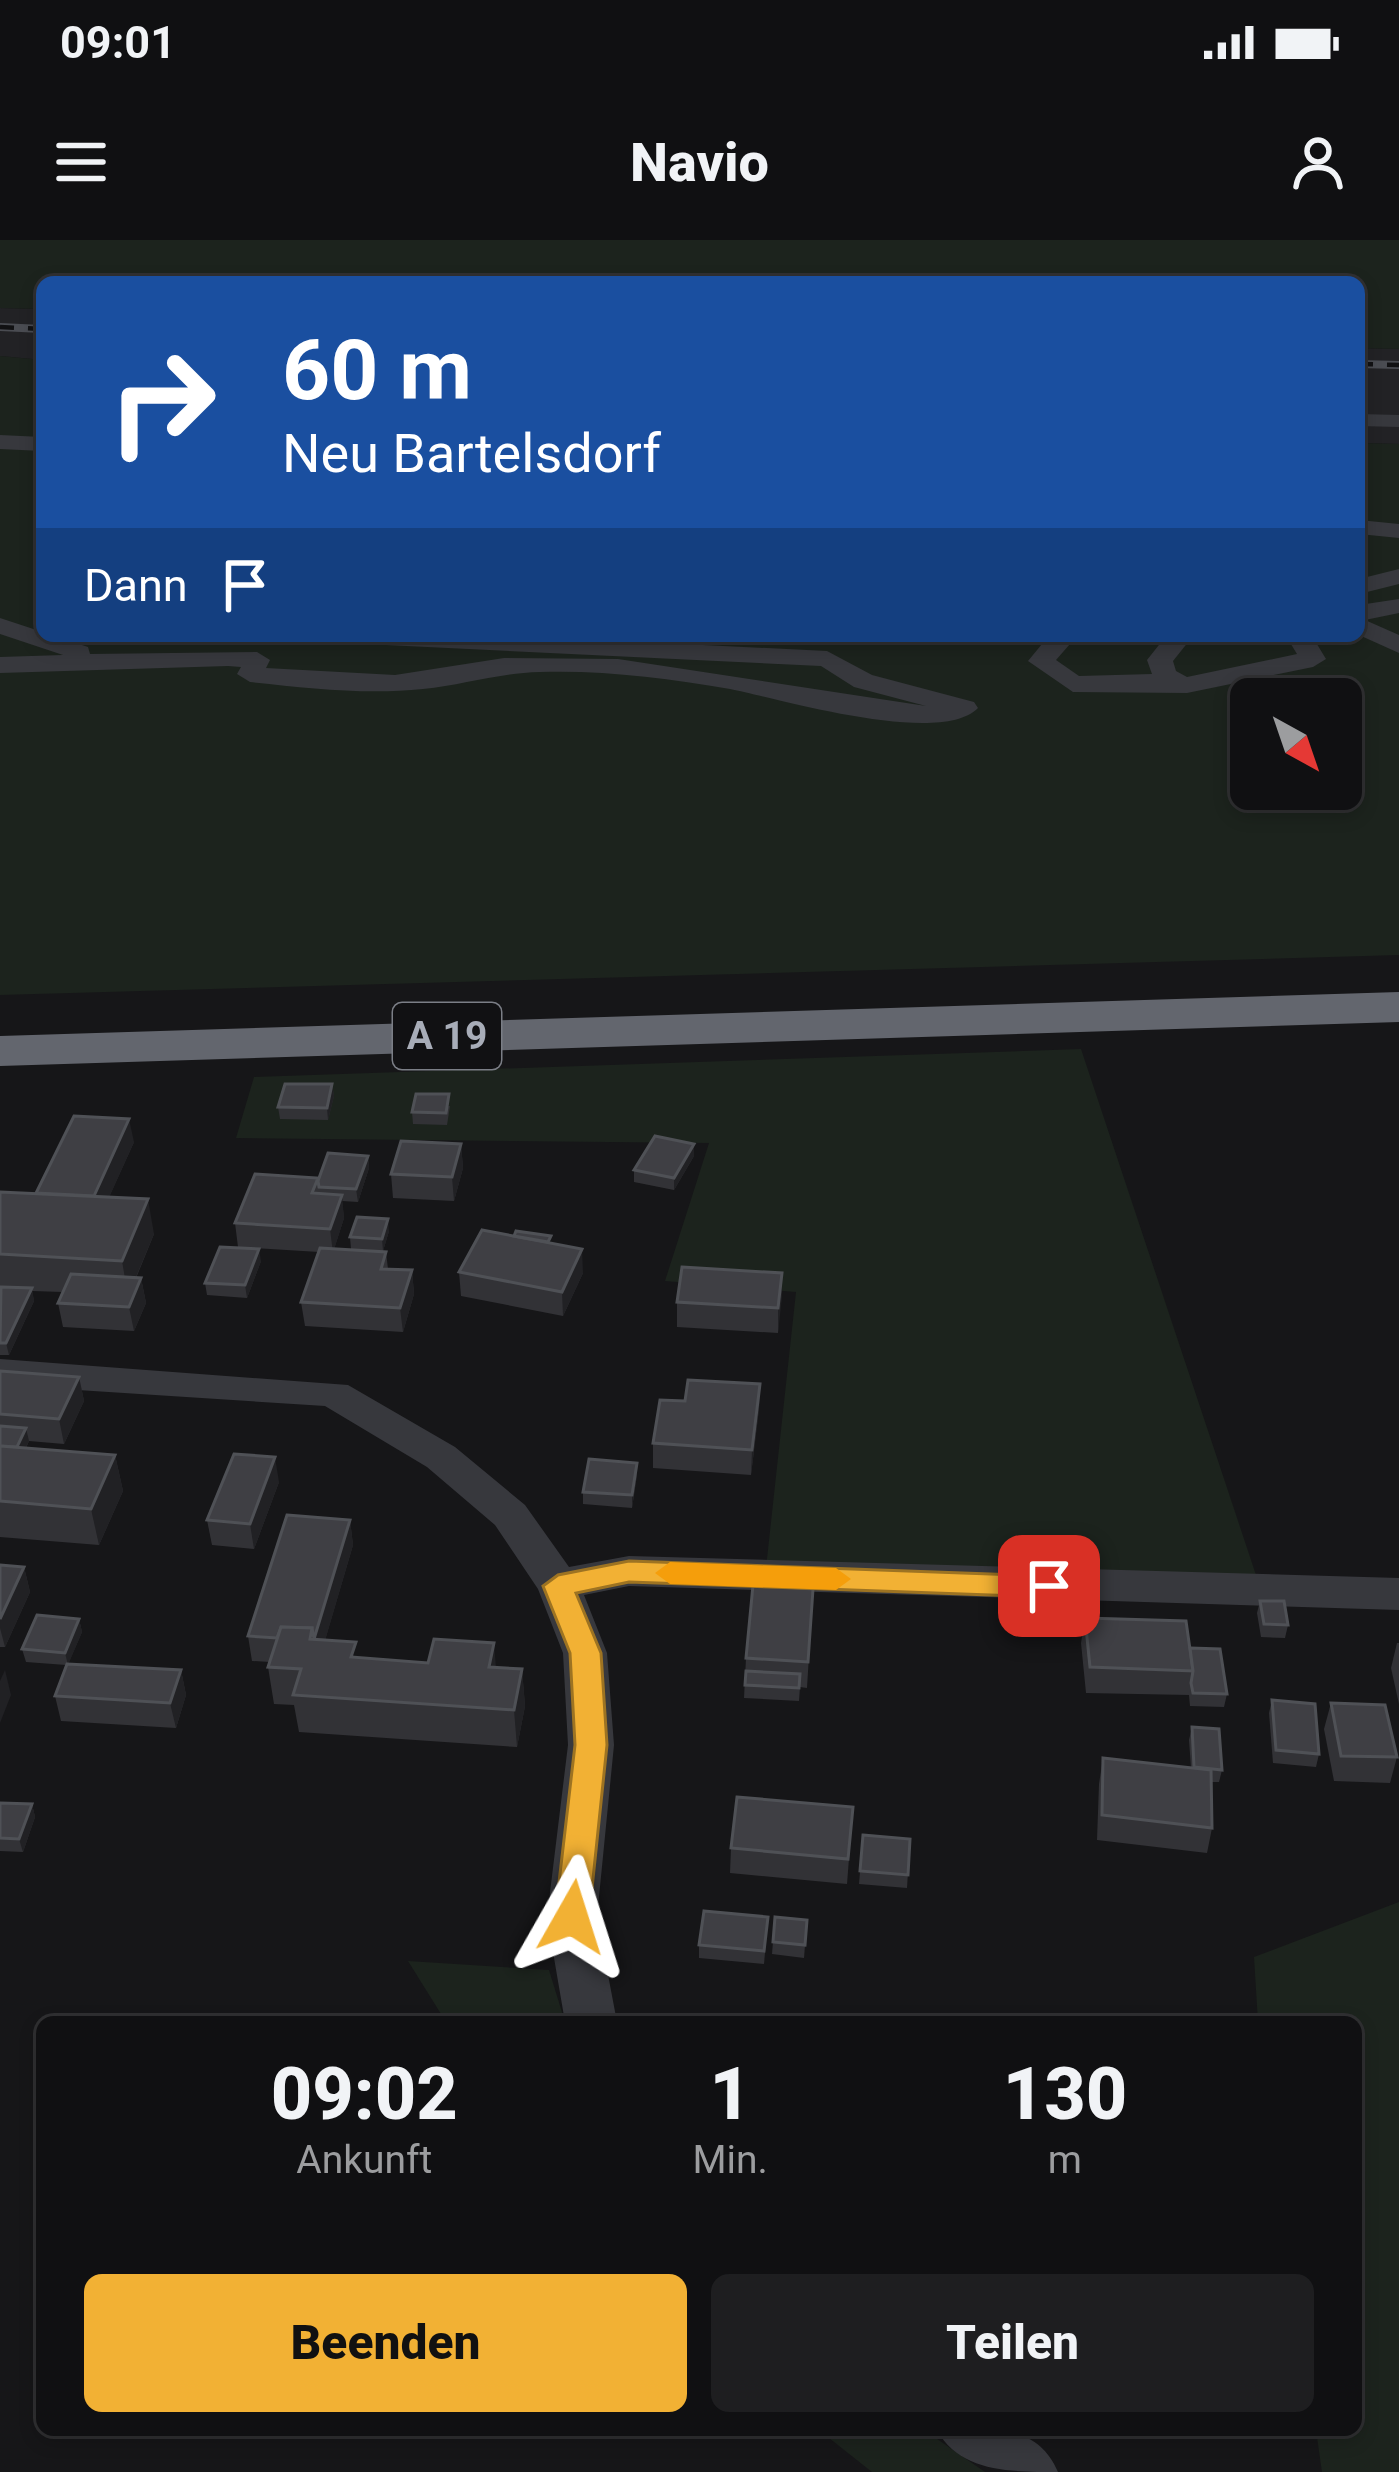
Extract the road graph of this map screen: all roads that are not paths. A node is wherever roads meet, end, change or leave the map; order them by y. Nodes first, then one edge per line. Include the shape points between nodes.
1 (1365, 420) edge
2 (1399, 421) edge
3 (0, 442) edge
4 (36, 444) edge
5 (1365, 508) edge
6 (1399, 510) edge
7 (1365, 528) edge
8 (1399, 531) edge
9 (1399, 576) edge
10 (1365, 585) edge
11 (1399, 606) edge
12 (1365, 612) edge
13 (1399, 618) edge
14 (1365, 625) edge
15 (0, 626) edge
16 (1365, 629) edge
17 (36, 639) edge
18 (45, 642) edge
19 (189, 642) edge
20 (486, 642) edge
21 (818, 642) edge
22 (1055, 642) edge
23 (1175, 642) edge
24 (1303, 642) edge
25 (1399, 645) edge
26 (827, 659) junction
27 (0, 665) edge
28 (1170, 682) junction
29 (1399, 974) edge
30 (1399, 1006) edge
31 (0, 1016) edge
32 (0, 1051) edge
33 (0, 1372) edge
34 (558, 1586) junction
35 (1399, 1594) edge
36 (590, 2016) edge
37 (977, 2436) edge
38 (1028, 2472) edge

1 - 2 street
3 - 4 street
5 - 6 street
7 - 8 street
9 - 10 street
11 - 12 street
13 - 14 street
15 - 17 street
16 - 25 street
18 - 19 street via 73,652
20 - 26 street
21 - 26 street
22 - 28 street via 1041,661 1073,684
23 - 28 street via 1160,660
24 - 28 street via 1313,659 1207,685
26 - 27 street via 863,681 965,708 938,716 861,708 670,670 582,665 501,666 438,680 250,674 256,660 228,658
29 - 31 highway, A 19
30 - 32 highway, A 19
33 - 34 street via 334,1394 441,1457 510,1515
34 - 35 street via 629,1571
34 - 36 street via 586,1653 591,1745 572,1917
37 - 38 street

